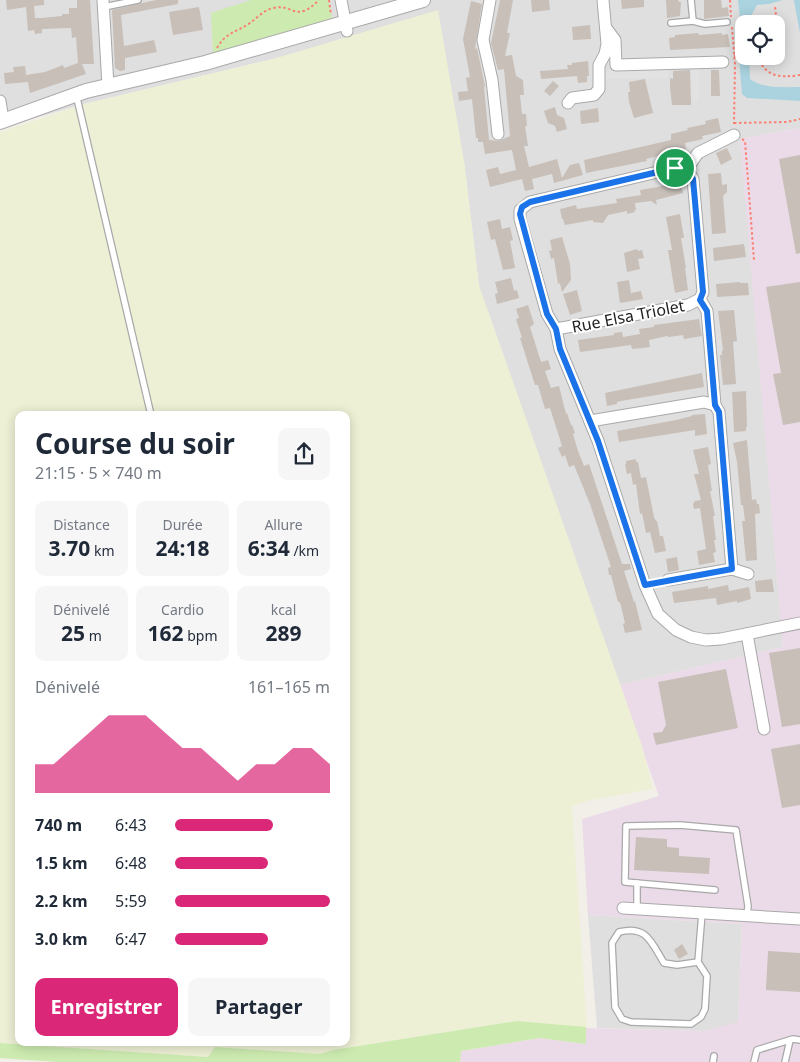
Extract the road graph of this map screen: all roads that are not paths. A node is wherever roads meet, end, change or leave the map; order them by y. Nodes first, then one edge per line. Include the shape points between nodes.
1 (138, 0) edge
2 (341, 0) edge
3 (423, 0) edge
4 (430, 0) edge
5 (490, 0) edge
6 (603, 0) edge
7 (691, 0) edge
8 (104, 4) edge
9 (693, 21) junction
10 (727, 22) dead end
11 (671, 23) dead end
12 (342, 27) junction
13 (606, 28) junction
14 (723, 62) dead end
15 (108, 86) junction
16 (76, 94) junction
17 (0, 101) edge
18 (568, 103) dead end
19 (1, 121) edge
20 (734, 129) road end
21 (498, 134) dead end
22 (687, 169) junction
23 (700, 300) junction
24 (556, 329) junction
25 (715, 405) junction
26 (150, 411) edge
27 (590, 421) junction
28 (732, 569) junction
29 (748, 574) dead end
30 (668, 580) dead end
31 (800, 623) edge
32 (747, 634) junction
33 (764, 729) dead end
34 (637, 883) junction
35 (715, 890) dead end
36 (623, 908) dead end
37 (637, 909) junction
38 (702, 913) junction
39 (747, 916) junction
40 (800, 919) edge
41 (698, 962) junction
42 (790, 1040) junction
43 (800, 1040) edge
44 (754, 1062) edge
45 (785, 1062) edge

1 - 8 lane
2 - 12 street
3 - 12 street
4 - 12 street via 384,20
5 - 21 street via 483,40 492,80
6 - 13 street
7 - 9 lane
8 - 15 street
9 - 10 lane via 705,24
9 - 11 lane
12 - 15 street via 266,55 204,63
13 - 14 street via 614,40 616,65
13 - 18 street via 607,49 600,65 600,89 594,95 572,98
15 - 16 street
16 - 19 street
16 - 26 lane
17 - 19 street
20 - 22 street via 698,153
22 - 23 street via 692,175 694,194 703,292
22 - 24 street via 679,167 530,202 522,207 523,229 547,314
23 - 24 street, Rue Elsa Triolet via 688,305
23 - 25 street via 707,311
24 - 27 street via 560,349
25 - 27 street via 704,402
25 - 28 street via 719,412
27 - 32 street via 658,614 676,630 699,639
28 - 29 street
28 - 30 street
31 - 32 street
32 - 33 street
34 - 35 lane
34 - 37 lane
34 - 39 lane via 625,882 626,826 736,830
36 - 37 street
37 - 38 street
38 - 39 street
38 - 41 lane
39 - 40 street
41 - 41 lane via 707,976 705,1009 701,1017 691,1024 622,1019 615,1007 612,943 619,932 638,930 648,936 664,963
42 - 43 lane
42 - 44 lane via 757,1050
42 - 45 lane

